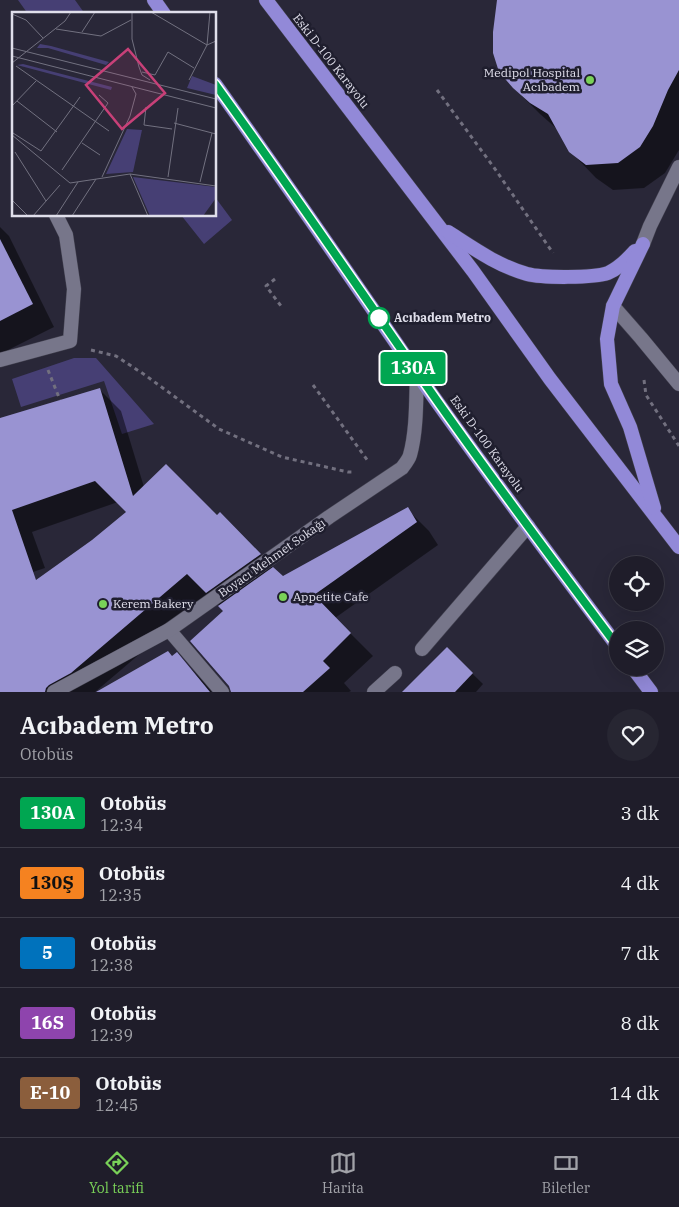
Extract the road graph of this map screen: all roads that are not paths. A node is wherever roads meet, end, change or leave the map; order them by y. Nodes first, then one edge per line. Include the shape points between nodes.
1 (154, 0) edge
2 (266, 0) edge
3 (163, 12) edge
4 (216, 85) edge
5 (679, 167) edge
6 (56, 216) edge
7 (438, 226) junction
8 (643, 244) junction
9 (613, 306) junction
10 (0, 360) edge
11 (417, 372) junction
12 (679, 384) edge
13 (656, 516) junction
14 (528, 526) junction
15 (679, 547) edge
16 (169, 630) junction
17 (609, 634) edge
18 (422, 649) dead end
19 (395, 673) dead end
20 (639, 676) edge
21 (54, 692) edge
22 (222, 692) edge
23 (374, 692) edge
24 (651, 692) edge

1 - 3 highway
2 - 7 highway, Eski D-100 Karayolu
4 - 11 highway, Eski D-100 Karayolu
5 - 8 street
6 - 10 street via 66,235 74,289 70,341
7 - 8 highway via 504,265 528,275 560,277 607,273 621,266
7 - 13 highway, Eski D-100 Karayolu
8 - 9 highway
9 - 12 street
9 - 13 highway via 607,339 611,384 630,427
11 - 14 highway, Eski D-100 Karayolu
11 - 16 street, Boyacı Mehmet Sokağı via 410,456 402,468
13 - 15 highway, Eski D-100 Karayolu
14 - 17 highway, Eski D-100 Karayolu
14 - 18 street
16 - 21 street, Boyacı Mehmet Sokağı
16 - 22 street
19 - 23 street
20 - 24 highway

